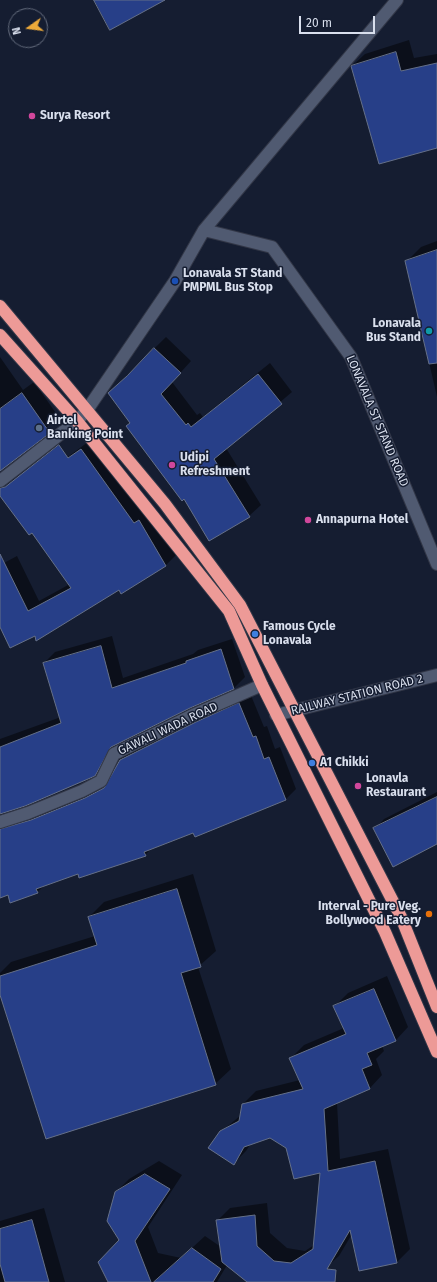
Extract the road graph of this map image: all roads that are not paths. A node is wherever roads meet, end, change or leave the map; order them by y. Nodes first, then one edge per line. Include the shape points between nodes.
1 (397, 0) edge
2 (204, 230) junction
3 (0, 306) edge
4 (0, 335) edge
5 (87, 410) junction
6 (77, 421) junction
7 (0, 481) edge
8 (437, 564) edge
9 (437, 675) edge
10 (262, 685) junction
11 (293, 711) junction
12 (276, 715) junction
13 (0, 822) edge
14 (437, 1007) edge
15 (437, 1052) edge

1 - 2 street
2 - 5 street via 175,281
2 - 8 street, LONAVALA ST STAND ROAD via 272,247 351,357
3 - 5 highway
4 - 6 highway
5 - 6 street
5 - 11 highway via 165,504 240,605
6 - 7 street
6 - 10 highway via 229,611
9 - 11 street, RAILWAY STATION ROAD 2
10 - 12 highway
10 - 13 street, GAWALI WADA ROAD via 114,754 102,781 41,808
11 - 12 street, RAILWAY STATION ROAD 2
11 - 14 highway via 401,917
12 - 15 highway via 385,932

